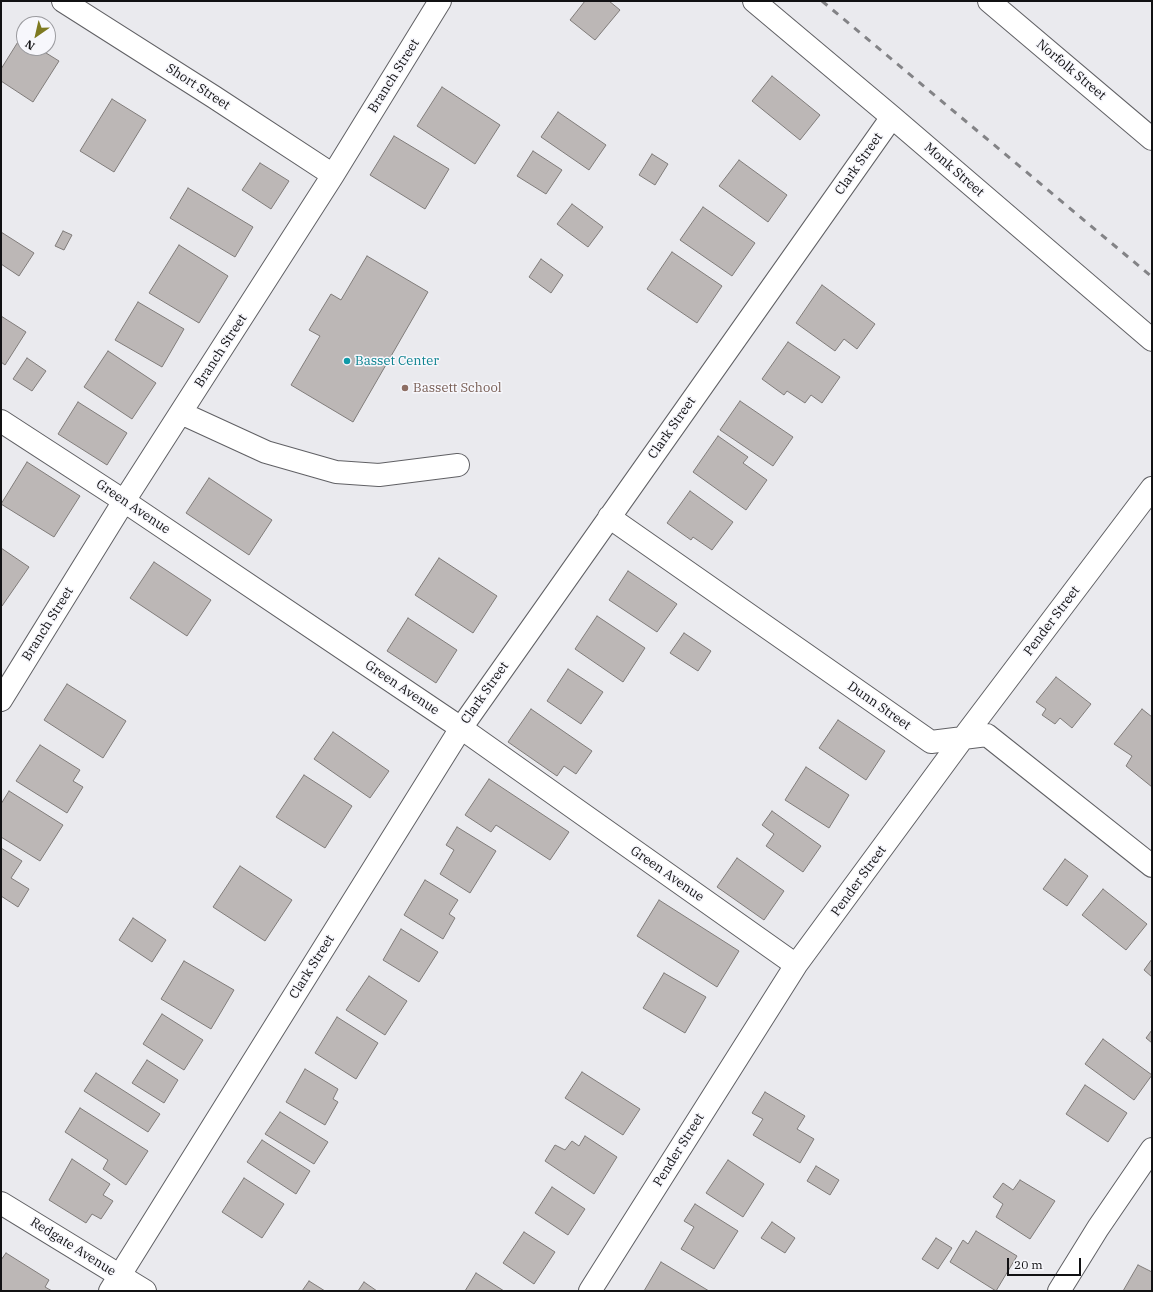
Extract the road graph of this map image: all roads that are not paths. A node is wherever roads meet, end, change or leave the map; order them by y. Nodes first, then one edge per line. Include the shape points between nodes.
1 (63, 1) edge
2 (440, 1) edge
3 (754, 1) edge
4 (990, 1) edge
5 (892, 117) junction
6 (1152, 139) edge
7 (333, 175) junction
8 (1152, 340) edge
9 (181, 413) junction
10 (1, 421) edge
11 (458, 466) dead end
12 (1152, 488) edge
13 (124, 501) junction
14 (609, 517) junction
15 (1, 700) edge
16 (461, 728) junction
17 (963, 738) junction
18 (1152, 866) edge
19 (796, 965) junction
20 (1152, 1149) edge
21 (1, 1203) edge
22 (115, 1283) edge
23 (145, 1291) edge
24 (590, 1291) edge
25 (1059, 1291) edge

1 - 7 street, Short Street
2 - 7 street, Branch Street
3 - 5 street, Monk Street
4 - 6 street, Norfolk Street
5 - 8 street, Monk Street
5 - 14 street, Clark Street
7 - 9 street, Branch Street
9 - 11 street via 266,452 336,472 379,475
9 - 13 street, Branch Street
10 - 13 street, Green Avenue
12 - 17 street, Pender Street
13 - 15 street, Branch Street
13 - 16 street, Green Avenue
14 - 16 street, Clark Street
14 - 17 street, Dunn Street via 931,742
16 - 19 street, Green Avenue
16 - 22 street, Clark Street
17 - 18 street, Dunn Street via 987,735
17 - 19 street, Pender Street
19 - 24 street, Pender Street
20 - 25 street
21 - 22 street, Redgate Avenue
22 - 23 street, Redgate Avenue

